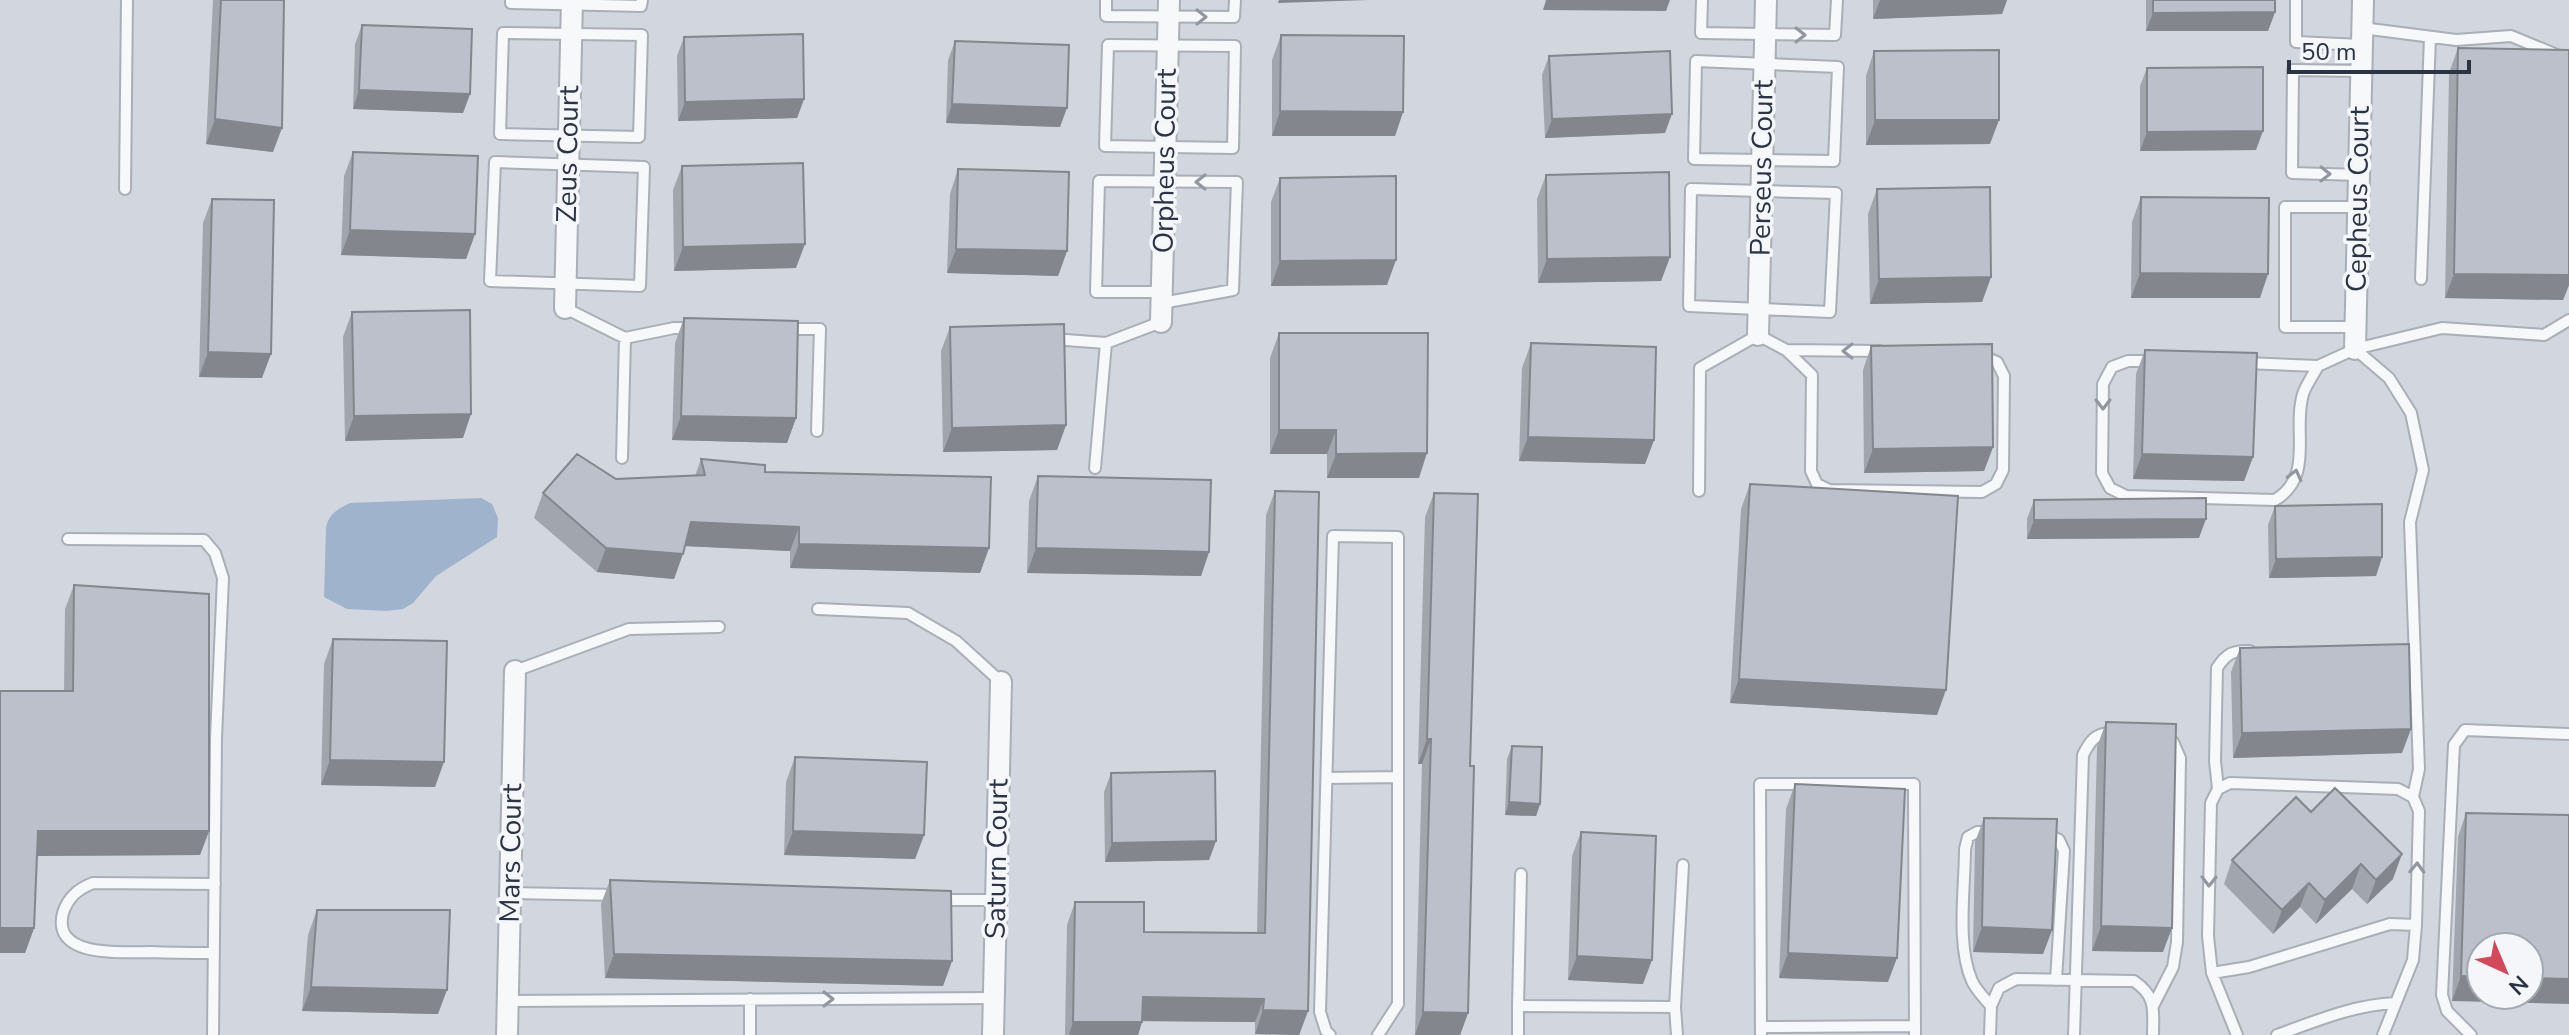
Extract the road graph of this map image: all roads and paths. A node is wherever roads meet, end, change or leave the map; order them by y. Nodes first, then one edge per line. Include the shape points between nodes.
1 (127, 0) edge
2 (1106, 0) edge
3 (1235, 0) edge
4 (1702, 0) edge
5 (1766, 0) edge
6 (1837, 0) edge
7 (2296, 0) edge
8 (2363, 0) edge
9 (511, 1) edge
10 (572, 2) edge
11 (642, 3) edge
12 (1168, 9) edge
13 (571, 34) junction
14 (1766, 35) junction
15 (2362, 36) junction
16 (2430, 37) junction
17 (1168, 45) junction
18 (2569, 60) edge
19 (1765, 64) junction
20 (2361, 71) junction
21 (568, 137) junction
22 (1165, 146) junction
23 (1762, 159) junction
24 (568, 165) junction
25 (2359, 175) junction
26 (1165, 182) junction
27 (125, 189) dead end
28 (1762, 190) junction
29 (2358, 207) junction
30 (2421, 279) dead end
31 (565, 285) junction
32 (1162, 306) junction
33 (565, 308) joint
34 (1759, 311) junction
35 (2569, 320) edge
36 (2355, 327) junction
37 (703, 328) edge
38 (776, 329) edge
39 (1758, 335) junction
40 (625, 338) junction
41 (1046, 338) edge
42 (1106, 343) junction
43 (2355, 349) junction
44 (1786, 350) junction
45 (1889, 352) edge
46 (1966, 354) edge
47 (2169, 361) edge
48 (2240, 363) edge
49 (2318, 366) junction
50 (817, 431) dead end
51 (622, 458) dead end
52 (1095, 468) dead end
53 (1699, 491) dead end
54 (68, 539) dead end
55 (818, 609) dead end
56 (719, 627) dead end
57 (2267, 651) edge
58 (2400, 653) edge
59 (2414, 653) junction
60 (515, 671) joint
61 (1001, 682) joint
62 (2119, 733) edge
63 (2569, 734) edge
64 (2160, 735) edge
65 (1398, 777) junction
66 (1327, 778) junction
67 (2218, 789) junction
68 (2413, 797) junction
69 (2005, 832) edge
70 (2033, 832) edge
71 (1683, 865) dead end
72 (1521, 874) dead end
73 (215, 884) junction
74 (510, 893) junction
75 (632, 895) edge
76 (929, 899) edge
77 (996, 900) junction
78 (2416, 925) junction
79 (214, 953) junction
80 (2212, 973) junction
81 (2056, 980) junction
82 (2076, 981) junction
83 (994, 998) junction
84 (750, 999) junction
85 (508, 1001) junction
86 (2395, 1003) junction
87 (1518, 1006) junction
88 (1991, 1006) junction
89 (2153, 1006) junction
90 (1675, 1007) junction
91 (1915, 1030) edge
92 (1761, 1031) edge
93 (213, 1035) edge
94 (507, 1035) edge
95 (750, 1035) edge
96 (993, 1035) edge
97 (1330, 1035) edge
98 (1378, 1035) edge
99 (1518, 1035) edge
100 (1677, 1035) edge
101 (1990, 1035) edge
102 (2074, 1035) edge
103 (2153, 1035) edge
104 (2237, 1035) edge
105 (2277, 1035) edge
106 (2383, 1035) edge
107 (2471, 1035) edge

1 - 27 lane
2 - 12 lane via 1106,16
12 -> 3 lane via 1234,17
4 - 14 lane via 1701,33
5 - 14 street, Perseus Court
14 -> 6 lane via 1835,35
7 - 15 lane via 2296,42
8 - 15 street, Cepheus Court
9 - 10 lane
10 - 11 lane
10 - 13 street, Zeus Court
12 - 17 street, Orpheus Court
13 - 21 street, Zeus Court
13 - 21 lane via 503,33 500,134
13 - 21 lane via 642,35 639,137
14 - 19 street, Perseus Court
15 - 16 lane
15 - 20 street, Cepheus Court
16 - 18 lane via 2511,36
16 - 30 lane
17 - 22 street, Orpheus Court
17 - 22 lane via 1108,45 1105,146
17 - 22 lane via 1235,46 1233,148
19 - 23 street, Perseus Court
19 - 23 lane via 1696,61 1694,159
19 - 23 lane via 1838,67 1834,161
20 - 25 street, Cepheus Court
20 -> 25 lane via 2293,70 2292,173
21 - 24 street, Zeus Court
22 - 26 street, Orpheus Court
23 - 28 street, Perseus Court
24 - 31 street, Zeus Court
24 - 31 lane via 495,162 490,281
24 - 31 lane via 644,167 640,286
25 - 29 street, Cepheus Court
26 - 32 street, Orpheus Court
26 - 32 lane via 1099,181 1096,292
32 -> 26 lane via 1233,290 1237,182
28 - 34 street, Perseus Court
28 - 34 lane via 1691,189 1689,306
28 - 34 lane via 1836,193 1830,312
29 - 36 street, Cepheus Court
29 - 36 lane via 2285,207 2285,327
31 - 33 street, Zeus Court
32 - 42 lane
33 - 40 lane
34 - 39 street, Perseus Court
35 - 43 lane via 2544,335 2442,328
36 - 43 street, Cepheus Court
37 - 40 lane
38 - 50 lane via 820,329
39 - 44 lane
39 - 53 lane via 1700,368
40 - 51 lane
41 - 42 lane
42 - 52 lane
43 - 49 lane
43 - 59 lane via 2389,378 2411,413 2423,470 2410,522
45 -> 44 lane
44 - 46 lane via 1812,375 1811,471 1817,484 1829,490 1982,492 1996,484 2003,470 2004,376 1997,362
47 -> 49 lane via 2128,361 2112,367 2103,384 2102,473 2110,488 2126,496 2275,500 2290,491 2297,476 2303,395
48 - 49 lane
54 - 73 lane via 204,540 215,553 223,578
55 - 61 lane via 908,613 956,641
56 - 60 lane via 629,629
57 - 67 lane via 2238,650 2217,668
58 - 59 lane
59 - 68 lane via 2419,769
60 - 74 street, Mars Court
61 - 77 street, Saturn Court
62 - 82 lane via 2105,732 2090,740 2083,755
63 - 107 lane via 2465,730 2454,745 2442,995 2447,1011
64 - 89 lane via 2173,742 2180,758 2177,942 2173,967
65 - 66 lane
65 - 66 lane via 1398,537 1333,536
65 - 98 lane via 1398,1004
66 - 97 lane via 1320,1012
67 - 68 lane via 2230,783 2398,789
67 -> 80 lane via 2211,803
78 -> 68 lane via 2419,811
69 - 88 lane via 1977,832 1968,837 1965,849 1965,958 1973,983
70 - 81 lane via 2047,832 2064,851
71 - 90 lane
72 - 87 lane
73 - 79 lane
73 - 79 lane via 93,883 71,897 62,918 65,935 89,950
74 - 75 lane
74 - 85 street, Mars Court
76 - 77 lane
77 - 83 street, Saturn Court
78 - 80 lane via 2390,924 2249,967
78 - 86 lane via 2413,960
79 - 93 lane
80 - 104 lane
81 - 82 lane
81 - 88 lane via 2016,979 1999,988
82 - 89 lane via 2134,981 2148,991
82 - 102 lane
84 -> 83 lane
83 - 96 street, Saturn Court
84 - 85 lane
84 - 95 lane
85 - 94 street, Mars Court
86 - 105 lane via 2343,1011
86 - 106 lane
87 - 90 lane
87 - 99 lane
88 - 101 lane
89 - 103 lane
90 - 100 lane
91 - 92 lane
91 - 92 lane via 1914,784 1760,784

